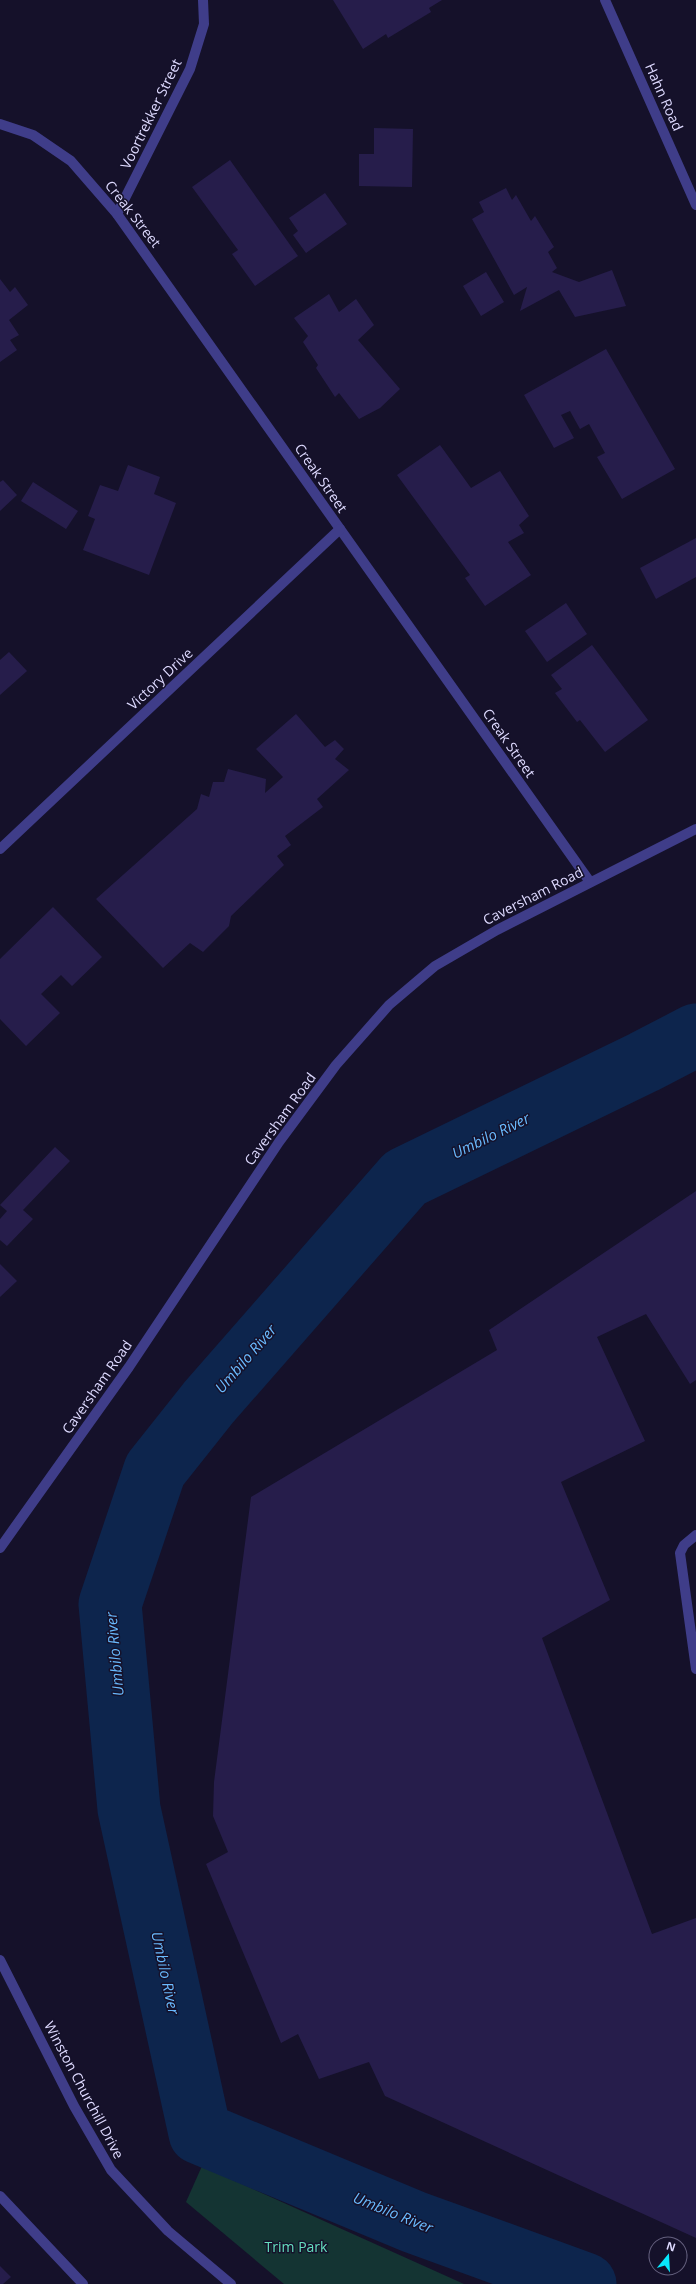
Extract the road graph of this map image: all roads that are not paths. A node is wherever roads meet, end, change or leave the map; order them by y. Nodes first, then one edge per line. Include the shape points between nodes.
1 (203, 0) edge
2 (605, 0) edge
3 (0, 124) edge
4 (696, 205) edge
5 (117, 214) junction
6 (340, 529) junction
7 (696, 829) edge
8 (0, 849) edge
9 (590, 882) junction
10 (696, 1535) edge
11 (0, 1548) edge
12 (696, 1669) edge
13 (0, 1960) edge
14 (0, 2196) edge
15 (83, 2284) edge
16 (231, 2284) edge

1 - 5 street, Voortrekker Street via 204,24 190,69
2 - 4 street, Hahn Road
3 - 5 street, Creak Street via 32,135 71,161
5 - 6 street, Creak Street
6 - 8 street, Victory Drive
6 - 9 street, Creak Street
7 - 9 street, Caversham Road
9 - 11 street, Caversham Road via 497,930 435,966 389,1005 336,1065 279,1142 129,1367
10 - 12 street via 684,1544 680,1553
13 - 16 street, Winston Churchill Drive via 74,2106 111,2170 168,2231
14 - 15 street

